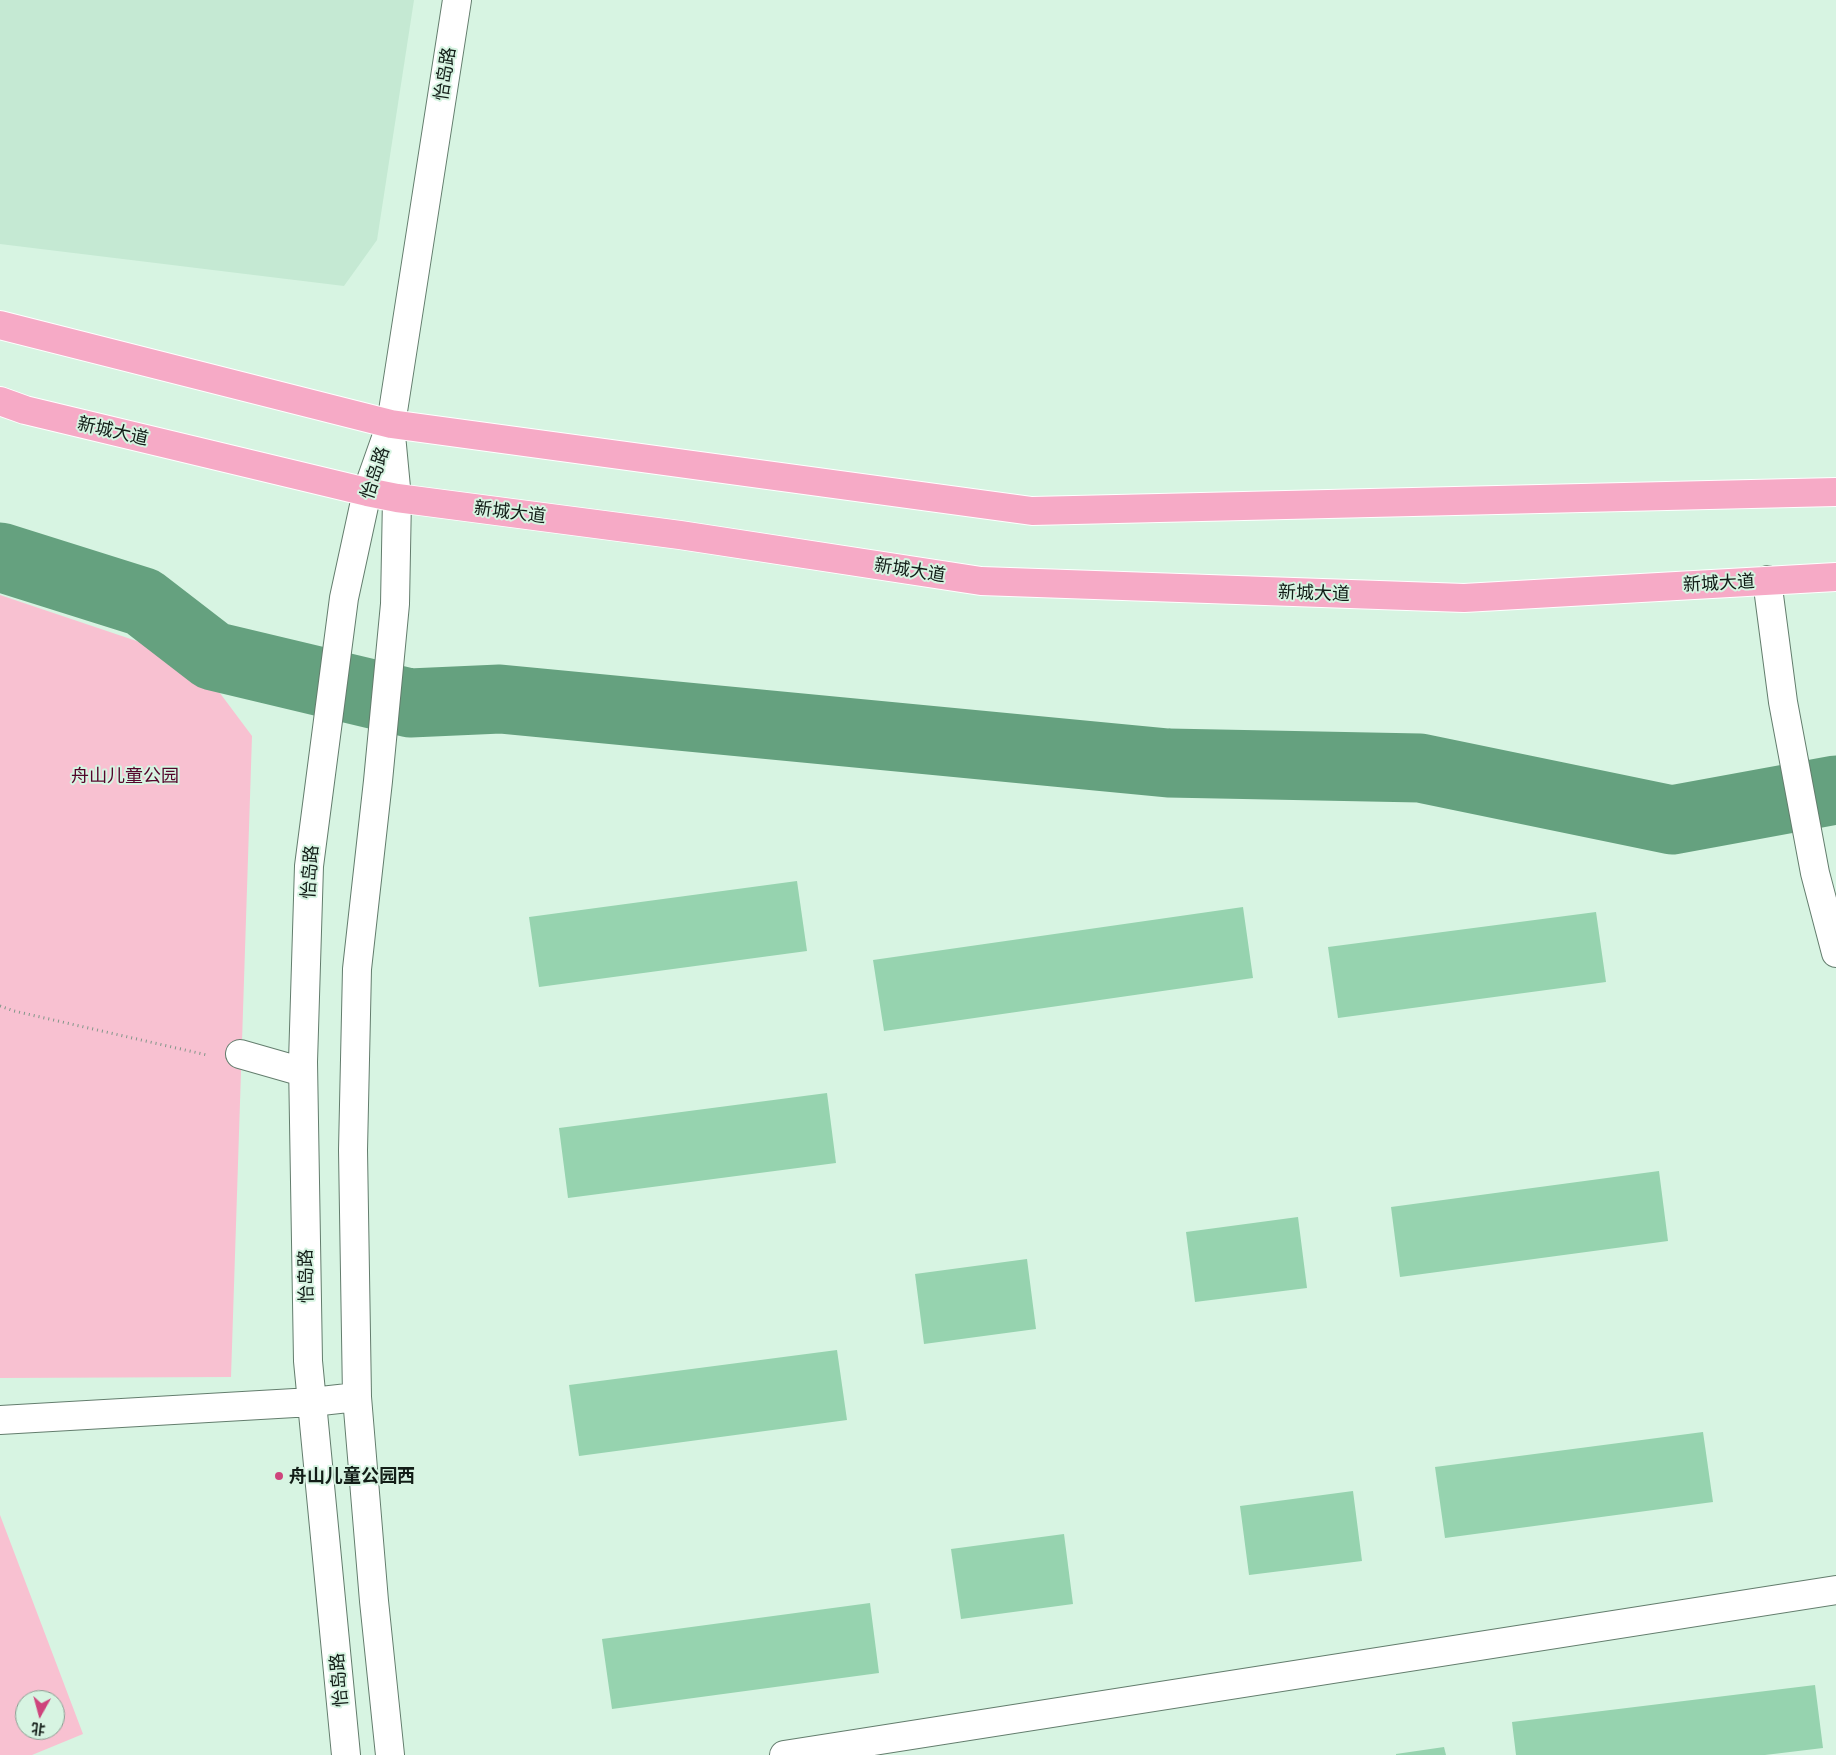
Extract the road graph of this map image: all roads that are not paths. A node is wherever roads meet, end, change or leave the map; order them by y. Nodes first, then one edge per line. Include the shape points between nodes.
1 (457, 0) edge
2 (0, 325) edge
3 (0, 401) edge
4 (390, 424) junction
5 (367, 492) junction
6 (1836, 492) edge
7 (397, 498) junction
8 (1836, 577) edge
9 (1767, 580) junction
10 (1836, 953) edge
11 (240, 1054) road end
12 (303, 1072) junction
13 (357, 1397) junction
14 (312, 1402) junction
15 (0, 1420) edge
16 (1836, 1590) edge
17 (346, 1755) edge
18 (390, 1755) edge
19 (784, 1755) edge

1 - 4 street, 怡岛路
2 - 4 main road
3 - 5 main road, 新城大道 via 25,410
4 - 5 street, 怡岛路
4 - 6 main road via 1032,511
4 - 7 street
5 - 7 main road, 新城大道
5 - 12 street, 怡岛路 via 344,598 309,866
7 - 9 main road, 新城大道 via 680,534 981,581 1464,598
7 - 13 street via 395,604 357,969 353,1150
8 - 9 main road, 新城大道
9 - 10 street via 1783,702 1815,873
11 - 12 street
12 - 14 street, 怡岛路 via 308,1361
13 - 14 street
13 - 18 street
14 - 15 street
14 - 17 street, 怡岛路
16 - 19 street

